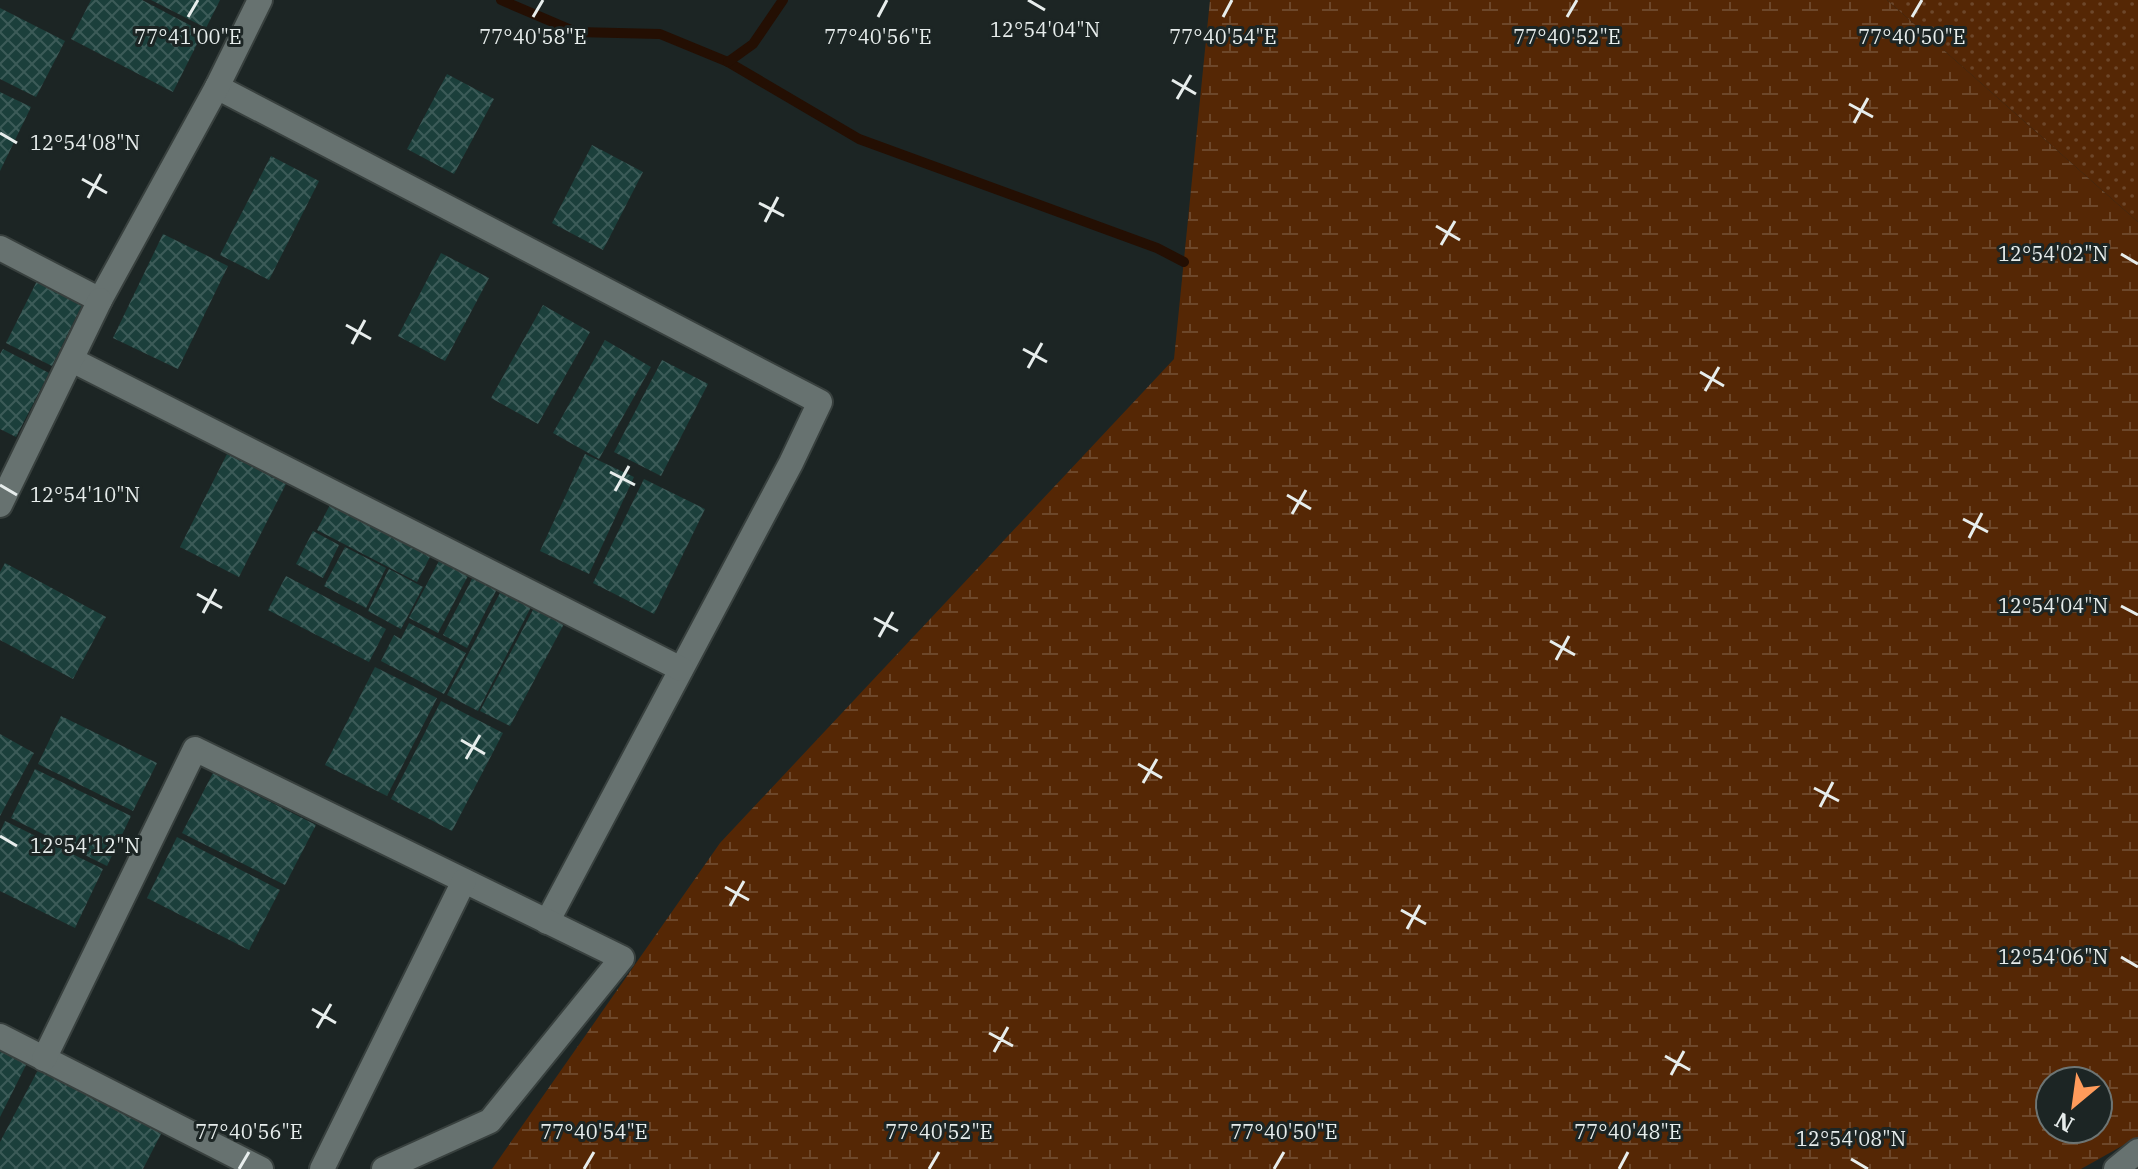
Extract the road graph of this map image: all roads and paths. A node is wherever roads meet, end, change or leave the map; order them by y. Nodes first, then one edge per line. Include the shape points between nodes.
1 (260, 0) edge
2 (217, 87) junction
3 (0, 248) edge
4 (100, 300) junction
5 (72, 360) junction
6 (0, 505) edge
7 (681, 669) junction
8 (464, 881) junction
9 (547, 922) junction
10 (0, 1036) edge
11 (44, 1059) junction
12 (2138, 1151) edge
13 (398, 1167) edge
14 (261, 1169) edge
15 (322, 1169) edge
16 (2116, 1169) edge

1 - 2 street
2 - 4 street
2 - 7 street via 820,402
3 - 4 street
4 - 5 street
5 - 6 street
5 - 7 street
7 - 9 street
8 - 9 street
8 - 11 street via 195,749
8 - 15 street
9 - 13 street via 622,958 490,1121
10 - 11 street
11 - 14 street
12 - 16 street

